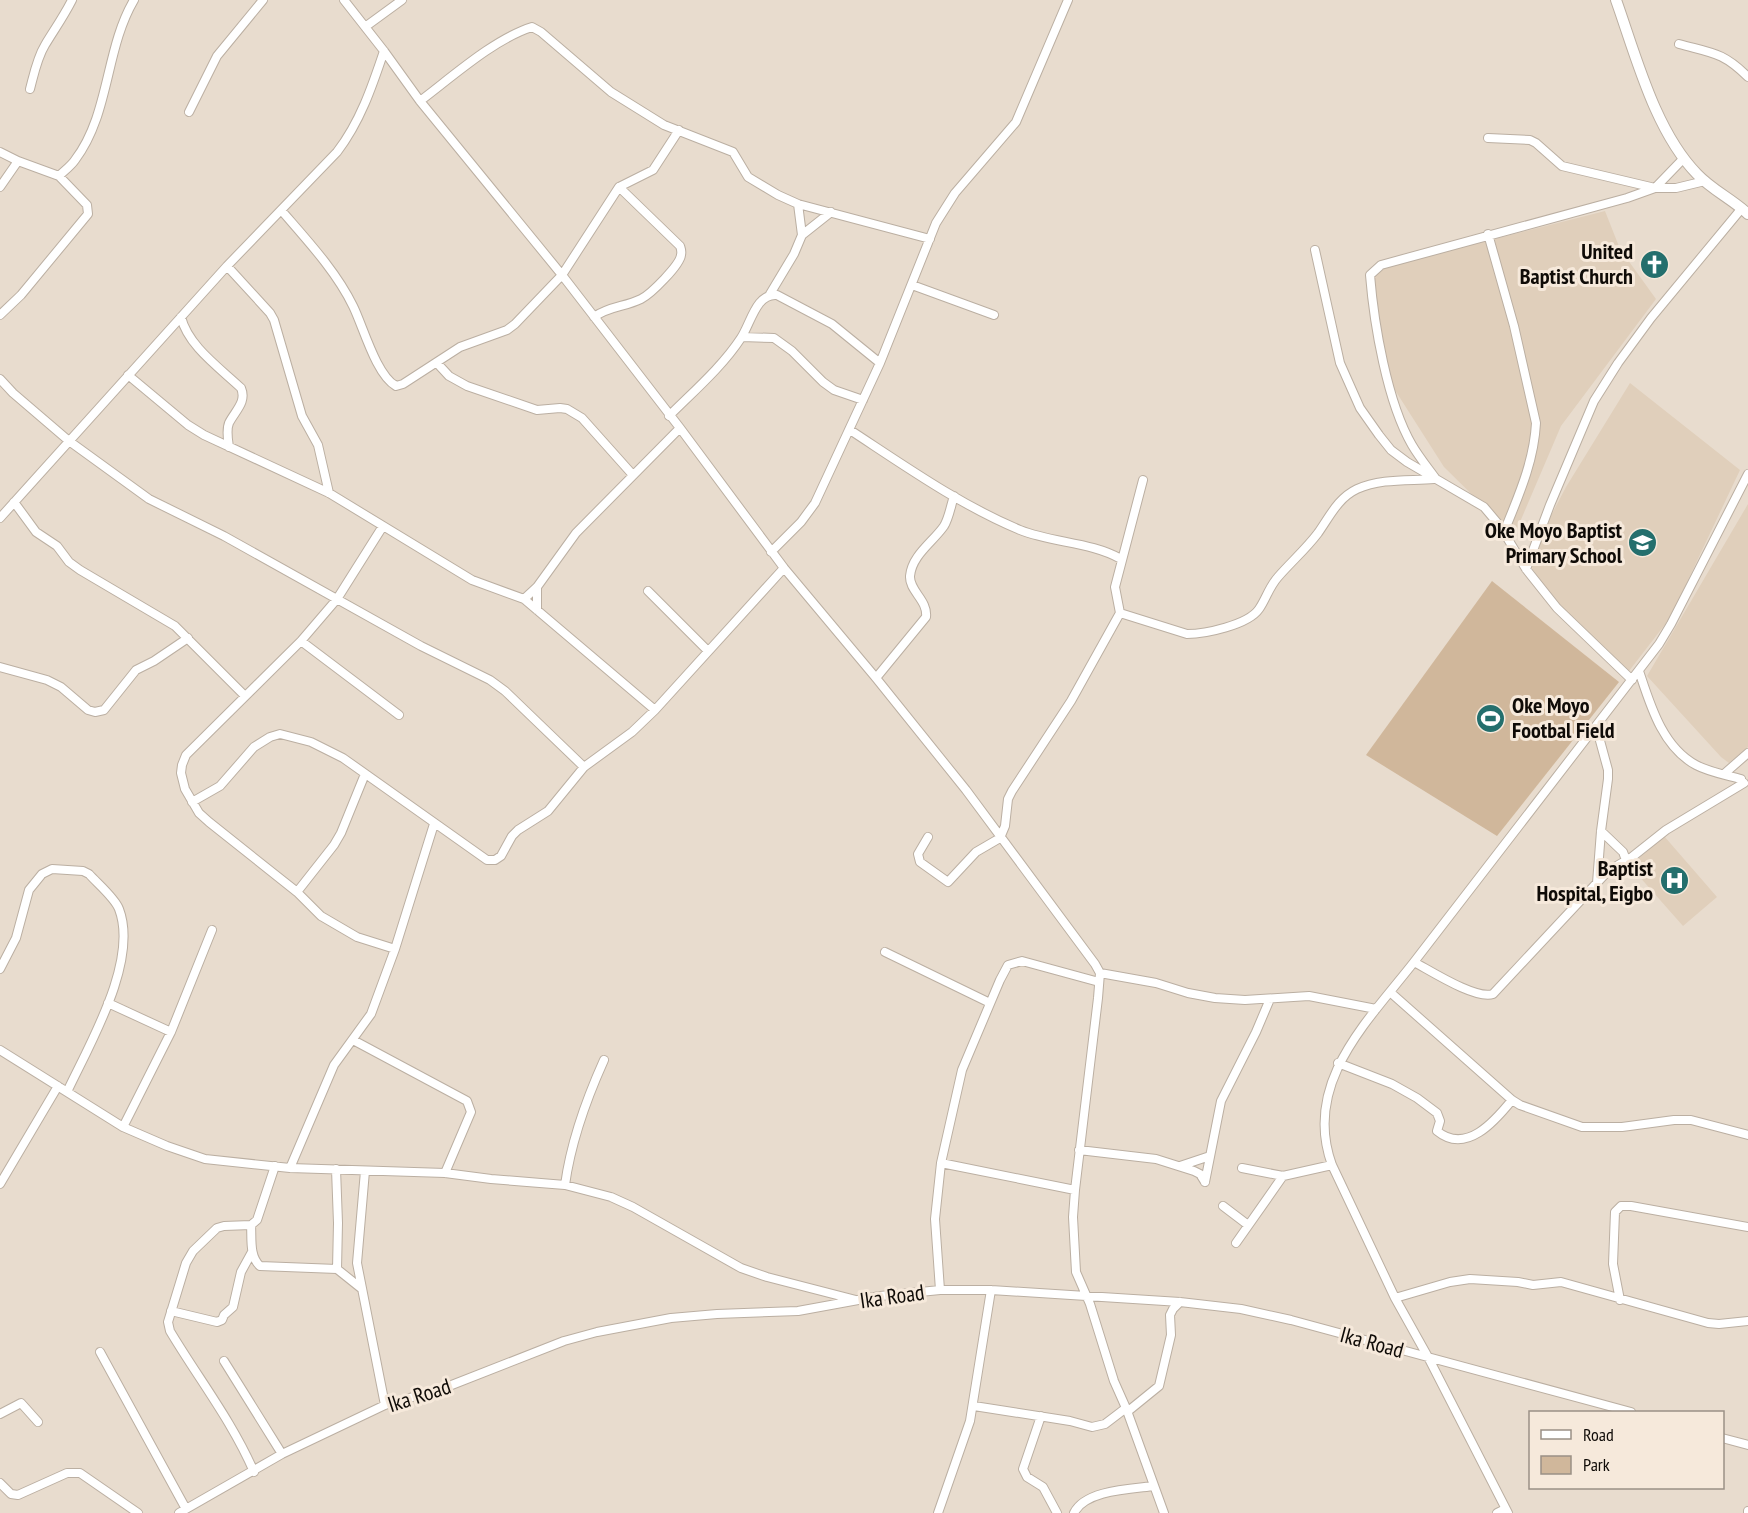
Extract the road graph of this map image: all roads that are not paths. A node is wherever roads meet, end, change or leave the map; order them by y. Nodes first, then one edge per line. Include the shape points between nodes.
1 (72, 0) edge
2 (134, 0) edge
3 (263, 0) edge
4 (344, 0) edge
5 (402, 0) edge
6 (1068, 0) edge
7 (1616, 0) edge
8 (365, 27) junction
9 (1679, 44) dead end
10 (384, 51) junction
11 (1748, 77) edge
12 (30, 89) dead end
13 (420, 101) junction
14 (189, 112) dead end
15 (679, 130) junction
16 (1488, 138) dead end
17 (0, 152) edge
18 (1683, 159) junction
19 (18, 161) junction
20 (59, 176) junction
21 (1705, 182) junction
22 (619, 187) junction
23 (0, 188) edge
24 (1655, 188) junction
25 (798, 204) junction
26 (281, 210) junction
27 (1745, 211) edge
28 (831, 212) junction
29 (1488, 234) junction
30 (802, 235) junction
31 (930, 238) junction
32 (1316, 250) dead end
33 (227, 266) junction
34 (562, 275) junction
35 (912, 285) junction
36 (770, 294) junction
37 (0, 315) edge
38 (994, 315) dead end
39 (181, 317) junction
40 (594, 317) junction
41 (742, 337) junction
42 (437, 363) junction
43 (880, 363) junction
44 (128, 375) junction
45 (0, 379) edge
46 (863, 400) junction
47 (669, 416) junction
48 (680, 428) junction
49 (850, 430) junction
50 (69, 441) junction
51 (229, 447) junction
52 (632, 474) junction
53 (1748, 474) edge
54 (1436, 479) junction
55 (1143, 480) dead end
56 (329, 494) junction
57 (954, 496) junction
58 (15, 502) junction
59 (0, 518) edge
60 (383, 526) junction
61 (1504, 532) junction
62 (771, 552) junction
63 (1121, 559) junction
64 (784, 568) junction
65 (1526, 569) junction
66 (537, 587) junction
67 (648, 591) dead end
68 (338, 599) junction
69 (524, 599) junction
70 (537, 610) junction
71 (1120, 613) junction
72 (188, 638) junction
73 (301, 641) junction
74 (708, 651) junction
75 (0, 667) edge
76 (1639, 671) junction
77 (876, 678) junction
78 (1632, 680) junction
79 (245, 696) junction
80 (655, 710) junction
81 (399, 715) dead end
82 (1596, 726) junction
83 (1748, 753) edge
84 (1740, 761) junction
85 (584, 767) junction
86 (365, 774) junction
87 (1725, 774) junction
88 (1744, 783) edge
89 (192, 802) junction
90 (434, 824) junction
91 (1601, 831) junction
92 (928, 837) dead end
93 (1000, 838) junction
94 (1626, 860) junction
95 (1597, 883) junction
96 (297, 892) junction
97 (212, 930) dead end
98 (395, 949) junction
99 (885, 952) dead end
100 (1414, 962) junction
101 (0, 969) edge
102 (1100, 977) junction
103 (1390, 992) junction
104 (1270, 999) junction
105 (108, 1003) junction
106 (990, 1003) junction
107 (1376, 1009) junction
108 (171, 1032) junction
109 (353, 1040) junction
110 (0, 1050) edge
111 (604, 1060) dead end
112 (1338, 1063) junction
113 (58, 1086) junction
114 (67, 1092) junction
115 (1512, 1100) junction
116 (123, 1127) junction
117 (1748, 1135) edge
118 (1079, 1150) junction
119 (1210, 1156) junction
120 (941, 1163) junction
121 (1332, 1165) junction
122 (275, 1166) junction
123 (1179, 1166) junction
124 (290, 1168) junction
125 (1242, 1168) dead end
126 (336, 1169) junction
127 (365, 1171) junction
128 (445, 1173) junction
129 (1282, 1176) junction
130 (0, 1184) edge
131 (565, 1185) junction
132 (1075, 1190) junction
133 (1222, 1206) dead end
134 (251, 1225) junction
135 (1248, 1225) junction
136 (1748, 1227) edge
137 (1236, 1243) dead end
138 (252, 1252) junction
139 (337, 1269) junction
140 (362, 1289) junction
141 (940, 1290) junction
142 (991, 1290) junction
143 (1086, 1298) junction
144 (1395, 1298) junction
145 (859, 1300) junction
146 (1620, 1300) junction
147 (1180, 1302) junction
148 (1748, 1310) edge
149 (171, 1311) junction
150 (1746, 1321) edge
151 (100, 1352) dead end
152 (1428, 1357) junction
153 (224, 1361) dead end
154 (385, 1405) junction
155 (974, 1406) junction
156 (1127, 1410) junction
157 (1624, 1411) edge
158 (0, 1414) edge
159 (1041, 1416) junction
160 (38, 1422) dead end
161 (1724, 1439) edge
162 (1748, 1445) edge
163 (282, 1454) junction
164 (254, 1472) junction
165 (0, 1483) edge
166 (1154, 1486) junction
167 (182, 1511) edge
168 (1504, 1512) edge
169 (138, 1513) edge
170 (938, 1513) edge
171 (1057, 1513) edge
172 (1074, 1513) edge
173 (1164, 1513) edge

1 - 12 street via 45,46
2 - 20 street via 123,23 87,141
3 - 14 street via 217,56
4 - 8 street
5 - 8 street
6 - 31 street via 1021,114 950,201
7 - 18 main road via 1662,124
8 - 10 street
9 - 11 street via 1723,56
10 - 13 street
10 - 26 street via 368,101 346,141
13 - 15 street via 498,43 532,27 611,92
13 - 34 street
15 - 22 street via 657,166
15 - 25 street via 733,152 748,177
16 - 24 street via 1530,140 1562,166
17 - 19 street
18 - 21 main road
18 - 24 street
19 - 20 street
19 - 23 street
20 - 37 street via 87,205 88,214
21 - 24 street
21 - 27 main road
22 - 34 street
22 - 40 street via 680,246 681,256 647,296 603,310
24 - 29 street
25 - 28 street
25 - 30 street
26 - 33 street
26 - 42 street via 349,298 391,383 403,384
27 - 65 street via 1651,318 1593,401
28 - 30 street
28 - 31 street
29 - 54 street via 1381,265 1370,275 1373,313 1394,403 1412,444
29 - 61 street via 1536,423 1523,486
30 - 36 street
31 - 35 street
32 - 54 street via 1340,363 1352,393 1391,450
33 - 39 street
33 - 56 street via 274,320 302,416 318,445
34 - 40 street
34 - 42 street via 507,330 460,347
35 - 38 street
35 - 43 street
36 - 41 street via 762,299
36 - 43 street via 832,324
39 - 44 street
39 - 51 street via 187,333 244,394 229,424
40 - 47 street
41 - 46 street via 774,338 834,390
41 - 47 street via 724,362
42 - 52 street via 458,382 489,395 537,410 560,408 576,414
43 - 46 street
44 - 50 street
44 - 51 street via 188,425
45 - 50 street
46 - 49 street
47 - 48 street
48 - 52 street
48 - 62 street
49 - 57 street
49 - 62 street via 815,503
50 - 58 street
50 - 68 street via 149,499
51 - 56 street
52 - 66 street via 571,539
53 - 76 street via 1671,624
54 - 61 street via 1484,507
54 - 71 street via 1378,482 1341,500 1317,534 1273,582 1258,610 1240,623 1187,634
55 - 63 street
56 - 60 street
57 - 63 street via 1022,530
57 - 77 street via 946,523 912,566 911,584 924,603 926,617
58 - 59 street
58 - 72 street via 36,532 57,546 69,562 175,626
60 - 68 street
60 - 69 street via 472,580
61 - 65 street
62 - 64 street
63 - 71 street via 1115,586
64 - 74 street
64 - 77 street
65 - 78 street via 1557,608
66 - 69 street
66 - 70 street
67 - 74 street
68 - 73 street
68 - 85 street via 490,680
69 - 70 street
70 - 80 street
71 - 93 street via 1071,701 1012,790
72 - 75 street via 136,670 104,710 95,712 47,680
72 - 79 street
73 - 79 street
73 - 81 street
74 - 80 street
76 - 78 street
76 - 87 street via 1652,709 1671,743 1696,766
77 - 93 street
78 - 82 street
79 - 89 street via 186,755 181,773
80 - 85 street
82 - 91 street via 1608,770
82 - 100 street
83 - 84 street
84 - 87 street
84 - 88 street
85 - 90 street via 555,805 518,830 495,860 487,860
86 - 89 street via 311,742 280,734 254,747 220,786
86 - 90 street
86 - 96 street via 338,839
87 - 88 street
88 - 94 street via 1666,830
89 - 96 street via 209,822
90 - 98 street
91 - 94 street
91 - 95 street
92 - 93 street via 918,854 920,862 948,882 976,852
93 - 102 street
94 - 95 street
95 - 100 street via 1493,994 1481,995
96 - 98 street via 321,916 351,935
97 - 108 street
98 - 109 street via 371,1014
99 - 106 street
100 - 103 street
101 - 105 street via 16,938 29,890 42,874 52,869 83,871 119,910 124,944
102 - 104 street via 1156,983 1215,998
102 - 106 street via 1014,962 1008,965
102 - 118 street
103 - 107 street
103 - 115 street
104 - 107 street via 1309,996
104 - 119 street via 1221,1101
105 - 108 street
105 - 114 street
106 - 120 street via 962,1070
107 - 112 street
108 - 116 street
109 - 124 street via 330,1072
109 - 128 street via 467,1101 471,1112
110 - 113 street
111 - 131 street via 579,1124
112 - 115 street via 1417,1098 1437,1113 1437,1131 1450,1138 1463,1139 1483,1131
112 - 121 street via 1323,1117 1325,1147
113 - 114 street
113 - 130 street
114 - 116 street
115 - 117 street via 1582,1128 1691,1120
116 - 122 street via 205,1159
118 - 123 street via 1156,1159
118 - 132 street
119 - 123 street
119 - 123 street via 1205,1182 1200,1174
120 - 132 street
120 - 141 street via 935,1219
121 - 129 street
121 - 144 street
122 - 124 street
122 - 134 street via 260,1213
124 - 126 street
125 - 129 street
126 - 127 street
126 - 139 street
127 - 128 street
127 - 140 street via 357,1256
128 - 131 street
129 - 135 street
131 - 145 street via 633,1207 741,1268
132 - 143 street via 1076,1272
133 - 135 street
134 - 138 street
134 - 149 street via 217,1228 193,1251
135 - 137 street
136 - 146 street via 1621,1206 1615,1212 1613,1264
138 - 139 street via 260,1266
138 - 149 street via 241,1272 233,1307 222,1320
139 - 140 street
140 - 154 street
141 - 142 street, Ika Road
141 - 145 street, Ika Road
142 - 143 street, Ika Road
142 - 155 street
143 - 147 street, Ika Road
143 - 156 street
144 - 146 street via 1470,1279 1533,1285 1561,1282
144 - 152 street
145 - 154 street, Ika Road via 789,1311 671,1318 597,1332 444,1388
146 - 150 street via 1719,1324
147 - 152 street, Ika Road via 1292,1320
147 - 156 street via 1170,1315 1171,1335 1159,1386
148 - 150 street
149 - 164 street via 170,1331 202,1378
151 - 167 street
152 - 157 street, Ika Road
152 - 168 street
153 - 163 street
154 - 163 street, Ika Road
155 - 159 street
155 - 170 street
156 - 159 street via 1092,1427
156 - 166 street
158 - 160 street via 21,1403
159 - 171 street via 1023,1469 1027,1477 1043,1487
161 - 162 street
163 - 164 street, Ika Road
164 - 167 street, Ika Road
165 - 169 street via 11,1494 18,1495 67,1473 80,1473
166 - 172 street via 1098,1495
166 - 173 street

